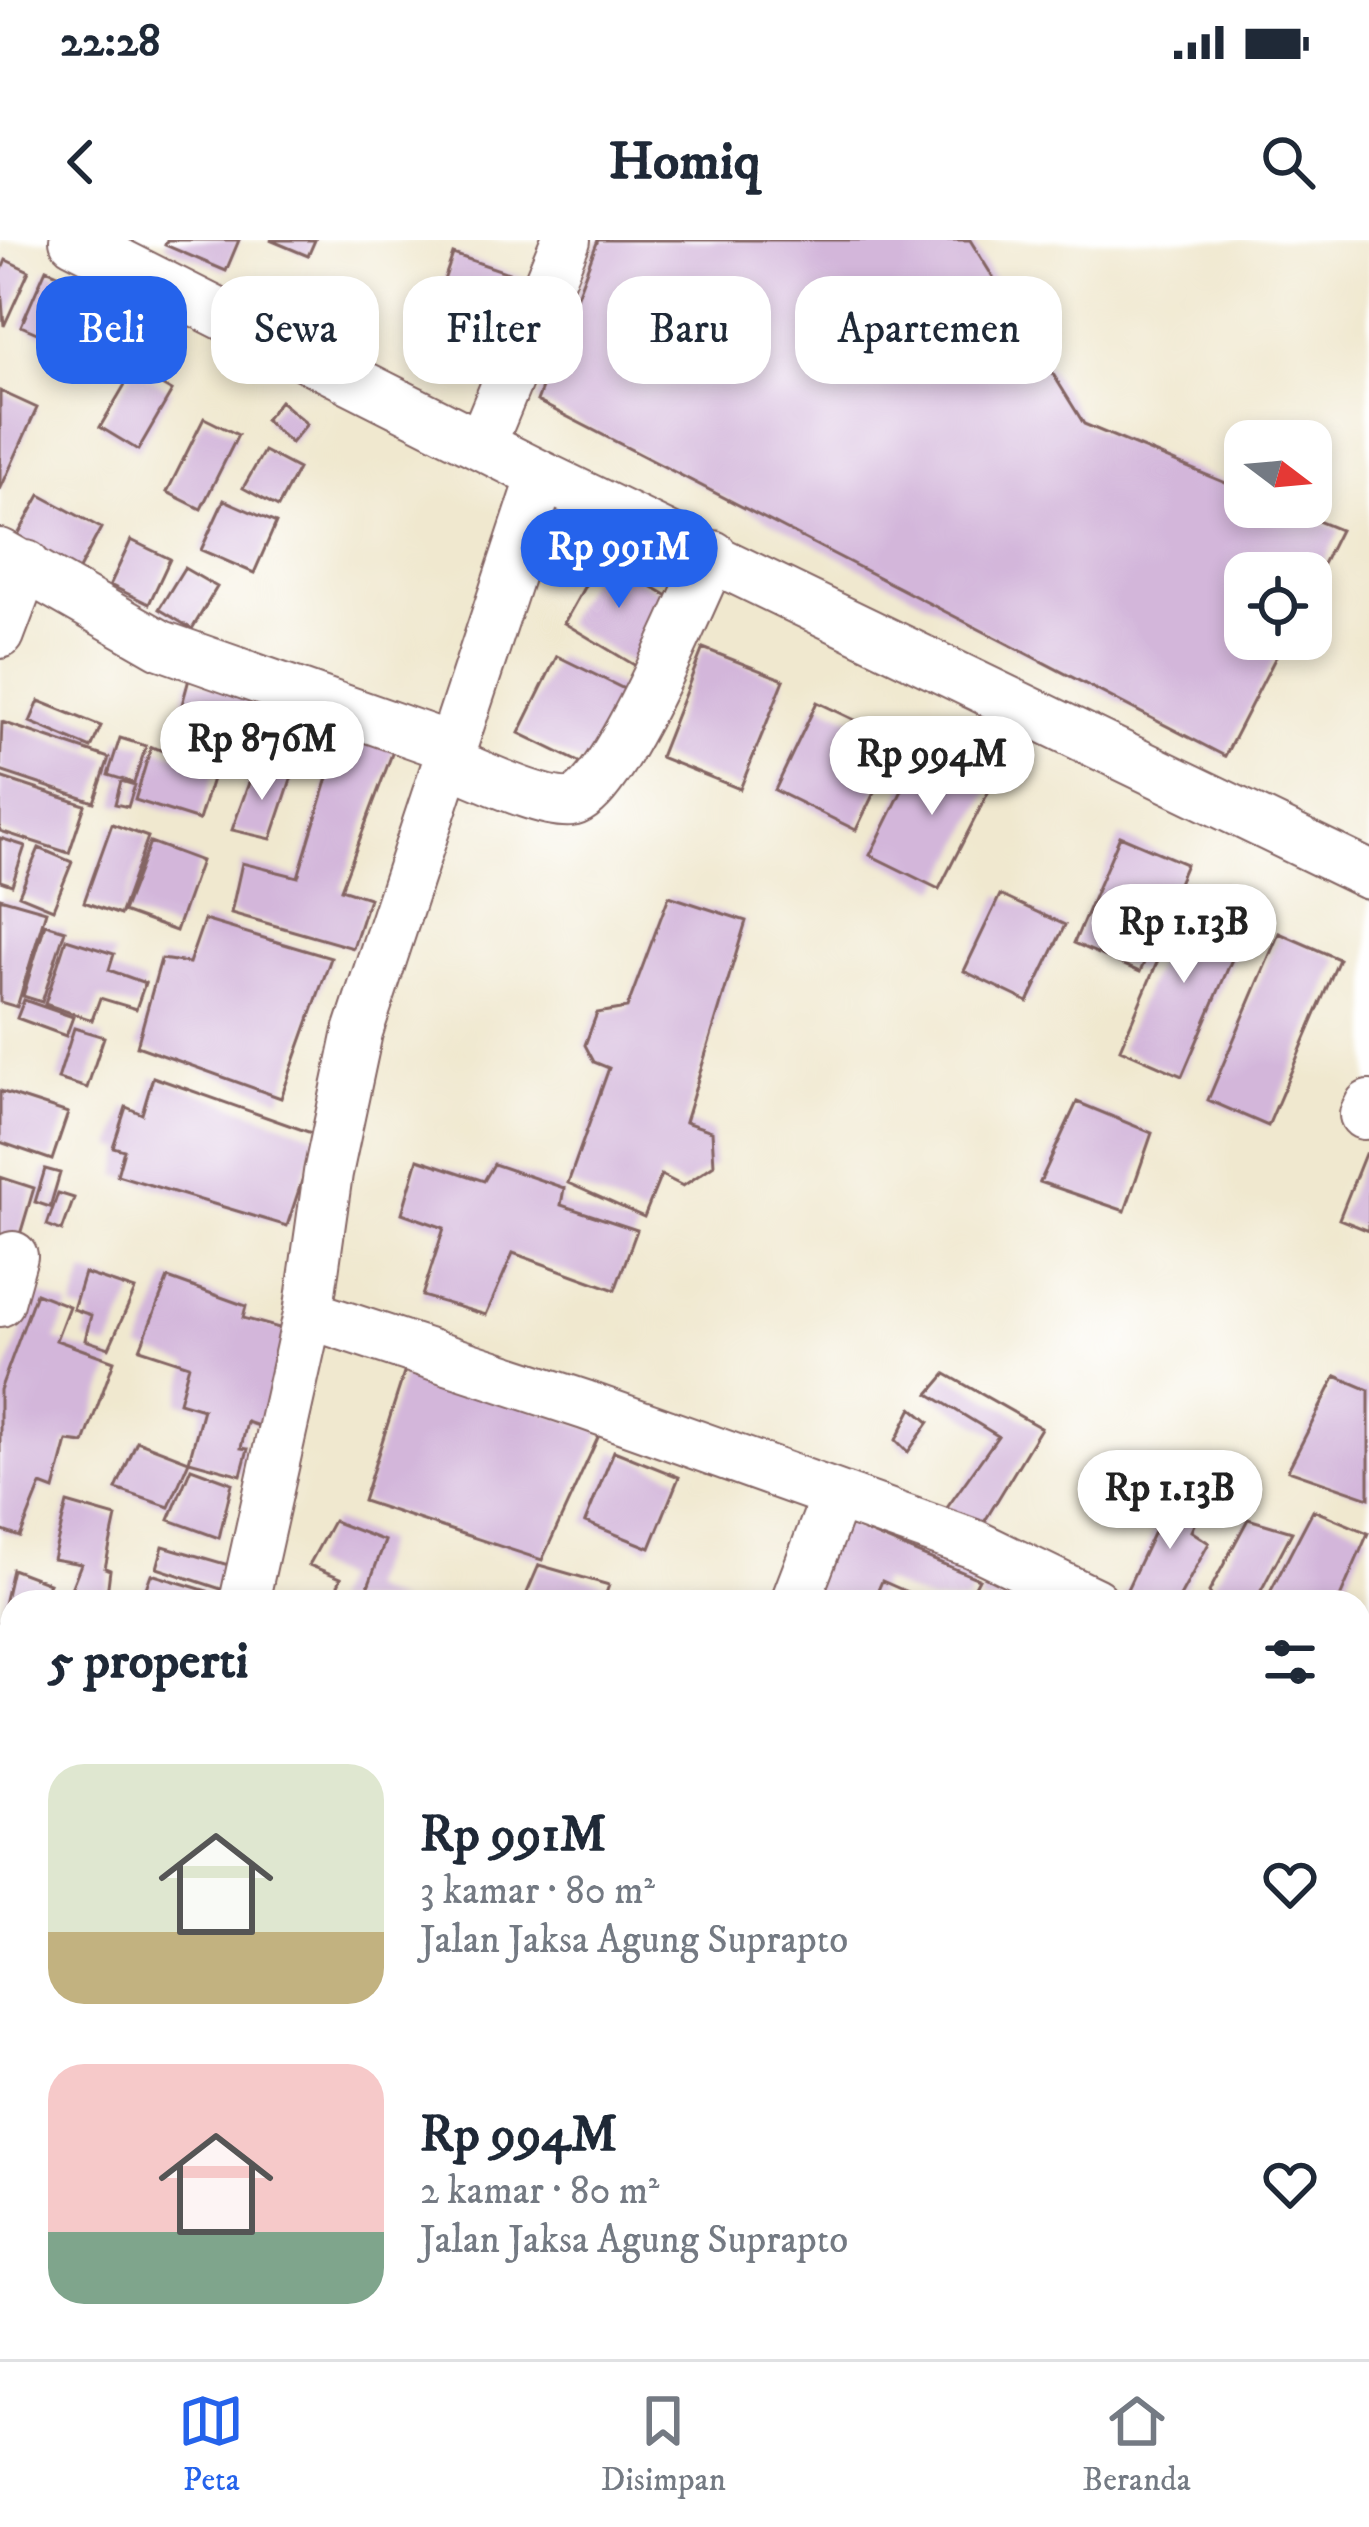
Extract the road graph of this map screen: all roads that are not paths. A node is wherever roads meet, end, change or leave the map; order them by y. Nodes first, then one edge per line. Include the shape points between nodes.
1 (75, 240) edge
2 (566, 240) edge
3 (481, 445) junction
4 (542, 476) junction
5 (713, 555) junction
6 (13, 559) edge
7 (0, 634) edge
8 (449, 754) junction
9 (1369, 875) edge
10 (308, 1315) junction
11 (836, 1495) junction
12 (247, 1590) edge
13 (800, 1590) edge
14 (1072, 1590) edge

1 - 3 street
2 - 3 street
3 - 4 street
4 - 5 street
4 - 8 street
5 - 8 street via 617,756 584,796 548,798
5 - 9 street
6 - 7 street
6 - 8 street via 161,645
8 - 10 street via 358,1031
10 - 11 street
10 - 12 street
11 - 13 street
11 - 14 street via 1019,1562

